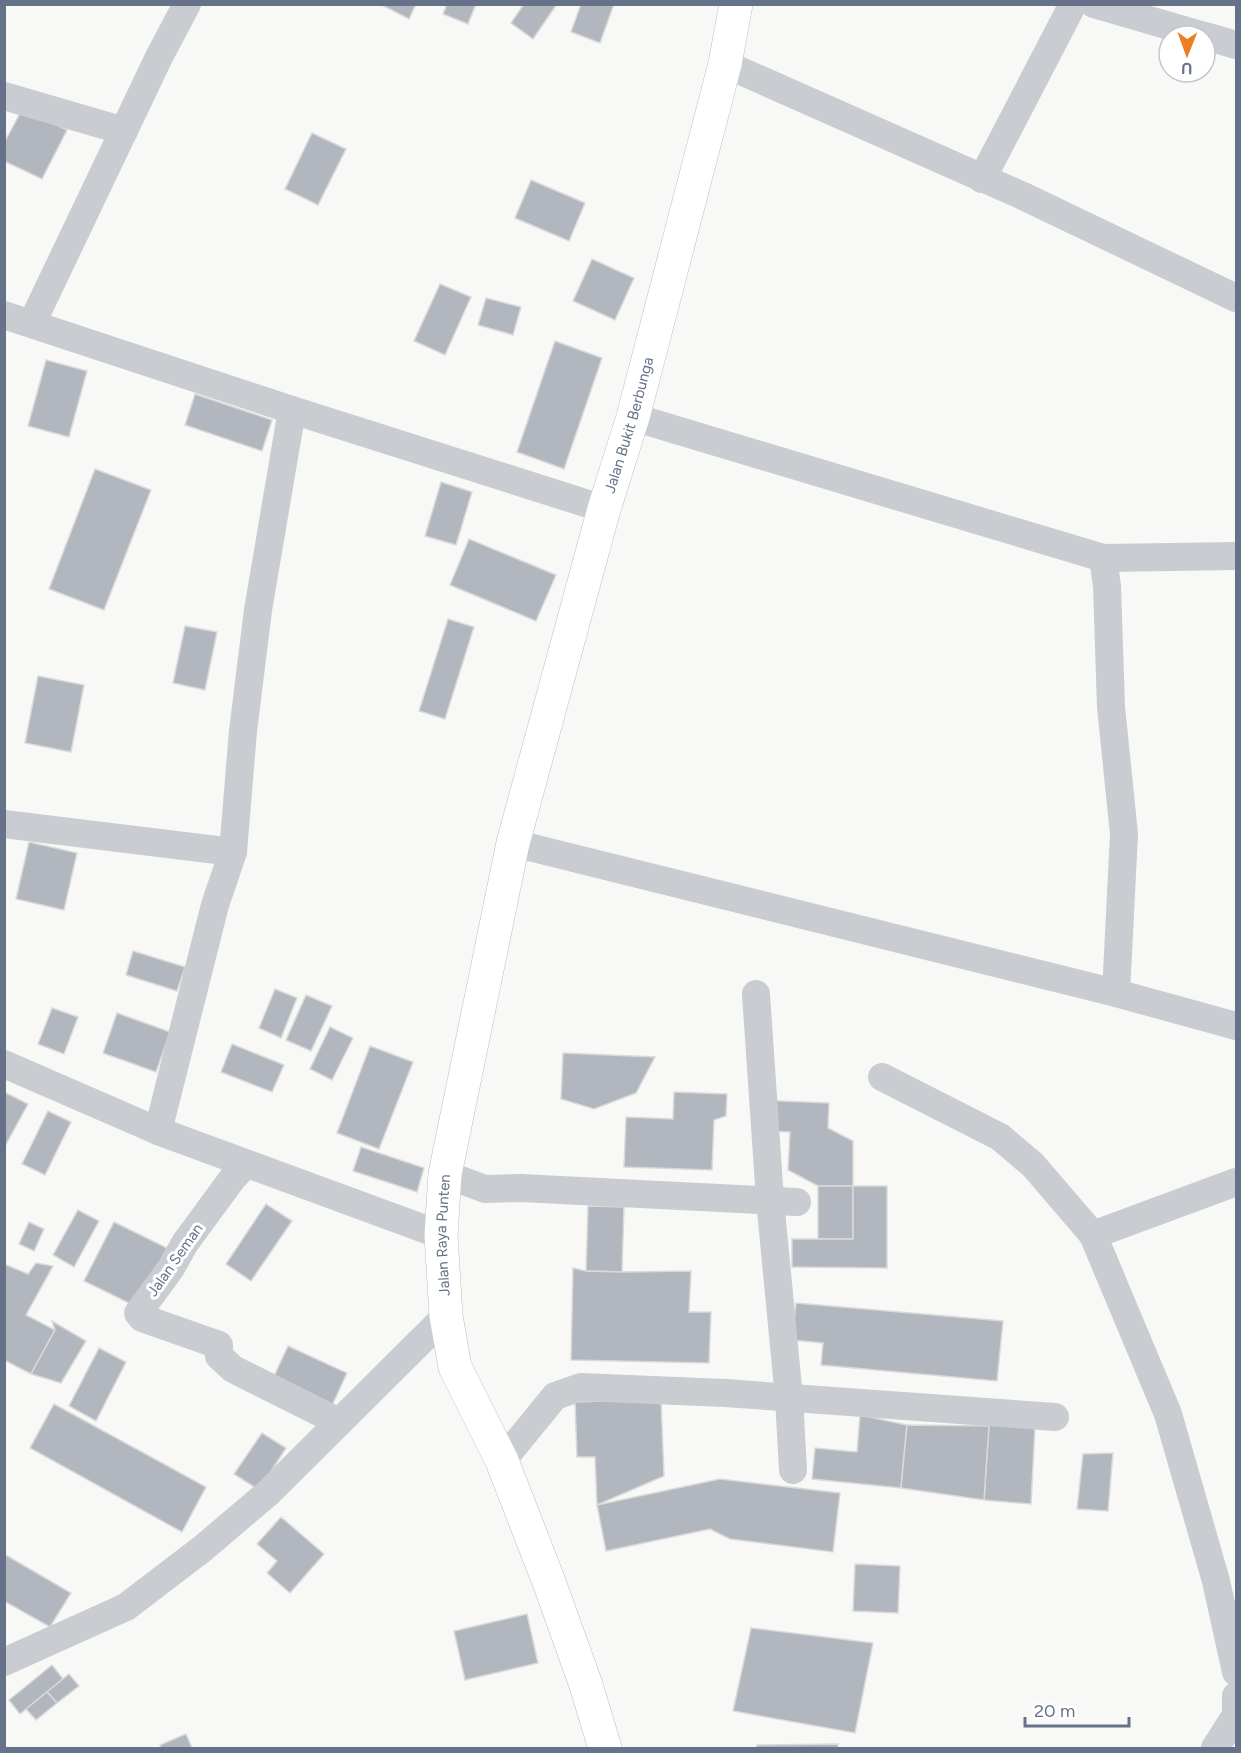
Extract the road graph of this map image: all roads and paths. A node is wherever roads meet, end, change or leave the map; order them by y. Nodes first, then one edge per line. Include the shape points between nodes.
1 (187, 4) edge
2 (736, 4) edge
3 (1073, 4) edge
4 (1094, 4) edge
5 (1163, 24) edge
6 (1217, 39) edge
7 (1236, 45) edge
8 (725, 64) junction
9 (4, 96) edge
10 (124, 131) junction
11 (982, 179) junction
12 (1236, 298) edge
13 (4, 315) edge
14 (32, 323) junction
15 (292, 410) junction
16 (633, 417) junction
17 (604, 509) junction
18 (1236, 556) edge
19 (1103, 558) junction
20 (4, 824) edge
21 (513, 843) junction
22 (233, 852) junction
23 (1116, 993) junction
24 (756, 994) dead end
25 (1236, 1026) edge
26 (4, 1064) edge
27 (882, 1077) dead end
28 (158, 1131) junction
29 (246, 1164) junction
30 (445, 1174) junction
31 (1236, 1182) edge
32 (783, 1201) junction
33 (441, 1235) junction
34 (1093, 1235) junction
35 (446, 1316) junction
36 (789, 1398) junction
37 (1055, 1417) dead end
38 (339, 1422) junction
39 (502, 1461) junction
40 (793, 1470) dead end
41 (4, 1662) edge
42 (1236, 1671) edge
43 (1236, 1696) edge
44 (605, 1749) edge
45 (1215, 1749) edge

1 - 10 street
2 - 8 main road, Jalan Bukit Berbunga
3 - 11 street
4 - 5 street
6 - 7 street
8 - 11 street
8 - 16 main road, Jalan Bukit Berbunga
9 - 10 street
10 - 14 street
11 - 12 street
13 - 14 street
14 - 15 street
15 - 17 street
15 - 22 street via 258,610
16 - 17 main road, Jalan Bukit Berbunga
16 - 19 street
17 - 21 main road, Jalan Bukit Berbunga
18 - 19 street
19 - 23 street via 1111,706 1124,834
20 - 22 street
21 - 23 street
21 - 30 main road, Jalan Raya Punten
22 - 28 street via 215,905
23 - 25 street
24 - 32 street
26 - 28 street
27 - 34 street via 1000,1137 1033,1165
28 - 29 street
29 - 33 street
29 - 38 street, Jalan Seman via 138,1312 142,1318 219,1345 219,1356 233,1370
30 - 32 street via 485,1189
30 - 33 main road, Jalan Raya Punten
31 - 34 street
32 - 36 street
33 - 35 main road, Jalan Raya Punten
34 - 42 street via 1168,1414 1216,1581
35 - 38 street
35 - 39 main road, Jalan Raya Punten via 455,1367
36 - 37 street
36 - 39 street via 581,1388 555,1396
36 - 40 street
38 - 41 street via 268,1493 126,1607
39 - 44 main road, Jalan Raya Punten via 586,1685
43 - 45 street via 1236,1715

